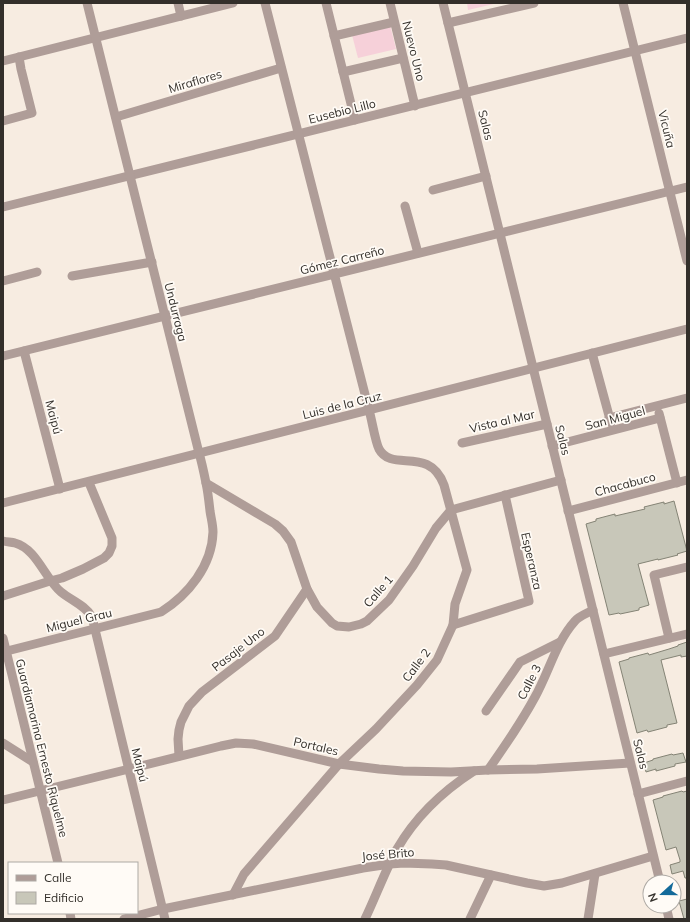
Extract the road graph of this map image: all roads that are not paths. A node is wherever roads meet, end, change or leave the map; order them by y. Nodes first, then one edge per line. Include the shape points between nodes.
1 (87, 3) edge
2 (178, 3) edge
3 (233, 3) edge
4 (265, 3) edge
5 (326, 3) edge
6 (390, 3) edge
7 (443, 3) edge
8 (534, 3) edge
9 (623, 3) edge
10 (181, 16) junction
11 (394, 22) junction
12 (448, 23) junction
13 (334, 36) junction
14 (96, 37) junction
15 (687, 38) edge
16 (635, 51) junction
17 (19, 57) junction
18 (403, 58) junction
19 (3, 61) edge
20 (281, 68) junction
21 (343, 72) junction
22 (466, 93) junction
23 (415, 106) junction
24 (116, 117) junction
25 (3, 120) edge
26 (355, 120) junction
27 (298, 134) junction
28 (130, 176) junction
29 (486, 176) junction
30 (687, 187) edge
31 (433, 190) dead end
32 (670, 191) junction
33 (405, 206) dead end
34 (3, 207) edge
35 (500, 233) junction
36 (418, 254) junction
37 (687, 261) edge
38 (152, 262) junction
39 (37, 272) dead end
40 (334, 274) junction
41 (72, 276) dead end
42 (3, 281) edge
43 (165, 316) junction
44 (687, 330) edge
45 (24, 351) junction
46 (592, 354) junction
47 (3, 356) edge
48 (533, 368) junction
49 (687, 398) edge
50 (657, 406) junction
51 (369, 410) junction
52 (609, 418) junction
53 (660, 418) junction
54 (547, 424) junction
55 (613, 430) junction
56 (462, 443) dead end
57 (552, 446) junction
58 (199, 453) junction
59 (561, 480) junction
60 (687, 480) edge
61 (206, 483) junction
62 (677, 483) junction
63 (90, 485) dead end
64 (60, 489) junction
65 (505, 495) junction
66 (3, 503) edge
67 (452, 510) junction
68 (568, 511) junction
69 (3, 542) edge
70 (687, 567) edge
71 (50, 581) junction
72 (307, 589) junction
73 (3, 596) edge
74 (593, 610) junction
75 (161, 612) joint
76 (453, 625) junction
77 (95, 629) junction
78 (687, 634) edge
79 (3, 638) edge
80 (669, 638) junction
81 (560, 642) junction
82 (5, 651) edge
83 (604, 654) junction
84 (486, 711) dead end
85 (3, 744) edge
86 (638, 751) dead end
87 (179, 756) junction
88 (629, 758) junction
89 (33, 762) junction
90 (339, 764) junction
91 (129, 769) junction
92 (488, 770) junction
93 (476, 771) junction
94 (687, 781) edge
95 (40, 791) junction
96 (638, 794) junction
97 (3, 800) edge
98 (654, 856) junction
99 (58, 862) edge
100 (390, 864) junction
101 (595, 874) junction
102 (658, 874) edge
103 (492, 875) junction
104 (233, 895) junction
105 (163, 909) junction
106 (124, 919) edge
107 (165, 919) edge
108 (365, 919) edge
109 (470, 919) edge
110 (588, 919) edge

1 - 14 street, Undurraga
2 - 10 street
3 - 10 street
4 - 20 street, Calle 2
5 - 13 street
6 - 11 street, Nuevo Uno
7 - 12 street, Salas
8 - 12 street
9 - 16 street, Vicuña
10 - 14 street
11 - 13 street
11 - 18 street, Nuevo Uno
12 - 22 street, Salas
13 - 21 street
14 - 17 street
14 - 24 street, Undurraga
15 - 16 street, Eusebio Lillo
16 - 22 street, Eusebio Lillo
16 - 32 street, Vicuña
17 - 19 street
17 - 25 street via 32,113
18 - 21 street
18 - 23 street, Nuevo Uno
20 - 24 street, Miraflores
20 - 27 street, Calle 2
21 - 26 street
22 - 23 street, Eusebio Lillo
22 - 29 street, Salas
23 - 26 street, Eusebio Lillo
24 - 28 street, Undurraga
26 - 27 street, Eusebio Lillo
27 - 28 street, Eusebio Lillo
27 - 40 street, Calle 2
28 - 34 street, Eusebio Lillo
28 - 38 street, Undurraga
29 - 31 street
29 - 35 street, Salas
30 - 32 street, Gómez Carreño
32 - 35 street, Gómez Carreño
32 - 37 street, Vicuña
33 - 36 street
35 - 36 street, Gómez Carreño
35 - 48 street, Salas
36 - 40 street, Gómez Carreño
38 - 41 street
38 - 43 street, Undurraga
39 - 42 street
40 - 43 street, Gómez Carreño
40 - 51 street, Calle 2
43 - 45 street, Gómez Carreño
43 - 58 street, Undurraga
44 - 46 street, Luis de la Cruz
45 - 47 street, Gómez Carreño
45 - 64 street, Maipú
46 - 48 street, Luis de la Cruz
46 - 52 street
48 - 51 street, Luis de la Cruz
48 - 54 street, Salas
49 - 50 street, San Miguel
50 - 52 street, San Miguel
50 - 53 street
51 - 58 street, Luis de la Cruz
51 - 67 street, Calle 2 via 382,454 394,460 419,462 436,471 442,480
52 - 55 street
53 - 55 street, San Miguel
53 - 62 street
54 - 56 street, Vista al Mar
54 - 57 street, Salas
55 - 57 street, San Miguel
57 - 59 street, Salas
58 - 61 street, Undurraga
58 - 64 street, Luis de la Cruz
59 - 65 street
59 - 68 street, Salas
60 - 62 street, Chacabuco
61 - 72 street via 283,531 290,542
61 - 75 street, Undurraga via 213,532 206,560 198,578 185,593
62 - 68 street, Chacabuco
63 - 71 street via 112,538 111,550 104,558 84,569
64 - 66 street, Luis de la Cruz
65 - 67 street
65 - 76 street, Esperanza via 529,601
67 - 72 street, Calle 1 via 436,528 389,600 361,624 349,627 332,623 317,607
67 - 76 street, Calle 2 via 467,570 455,604
68 - 74 street, Salas
69 - 71 street via 16,543 27,550 37,560
70 - 80 street via 654,575
71 - 73 street
71 - 77 street, Maipú via 90,613
72 - 87 street, Pasaje Uno via 275,636 202,692 189,706 179,730
74 - 81 street, Calle 3 via 576,619
74 - 83 street, Salas
75 - 77 street, Miguel Grau
76 - 90 street, Calle 2 via 437,660 417,685 376,730
77 - 82 street, Miguel Grau
77 - 91 street, Maipú
78 - 80 street
79 - 82 street, Guardiamarina Ernesto Riquelme
80 - 83 street
81 - 84 street via 520,662
81 - 92 street, Calle 3 via 532,704
82 - 89 street, Guardiamarina Ernesto Riquelme
83 - 88 street, Salas
85 - 89 street
86 - 88 street, Portales
87 - 90 street, Portales via 245,743
87 - 91 street, Portales
88 - 92 street, Portales via 537,769
88 - 96 street, Salas
89 - 95 street, Guardiamarina Ernesto Riquelme
90 - 93 street, Portales via 379,770
90 - 104 street, Calle 2 via 244,874
91 - 95 street, Portales
91 - 105 street, Maipú
92 - 93 street, Portales
93 - 100 street via 452,786 422,814 404,837
94 - 96 street
95 - 97 street, Portales
95 - 99 street, Guardiamarina Ernesto Riquelme
96 - 98 street, Salas
98 - 101 street, José Brito
98 - 102 street, Salas
100 - 103 street, José Brito via 446,865
100 - 104 street, José Brito
100 - 108 street
101 - 103 street, José Brito via 544,886
101 - 110 street
103 - 109 street
104 - 105 street, José Brito
105 - 106 street, José Brito
105 - 107 street, Maipú

